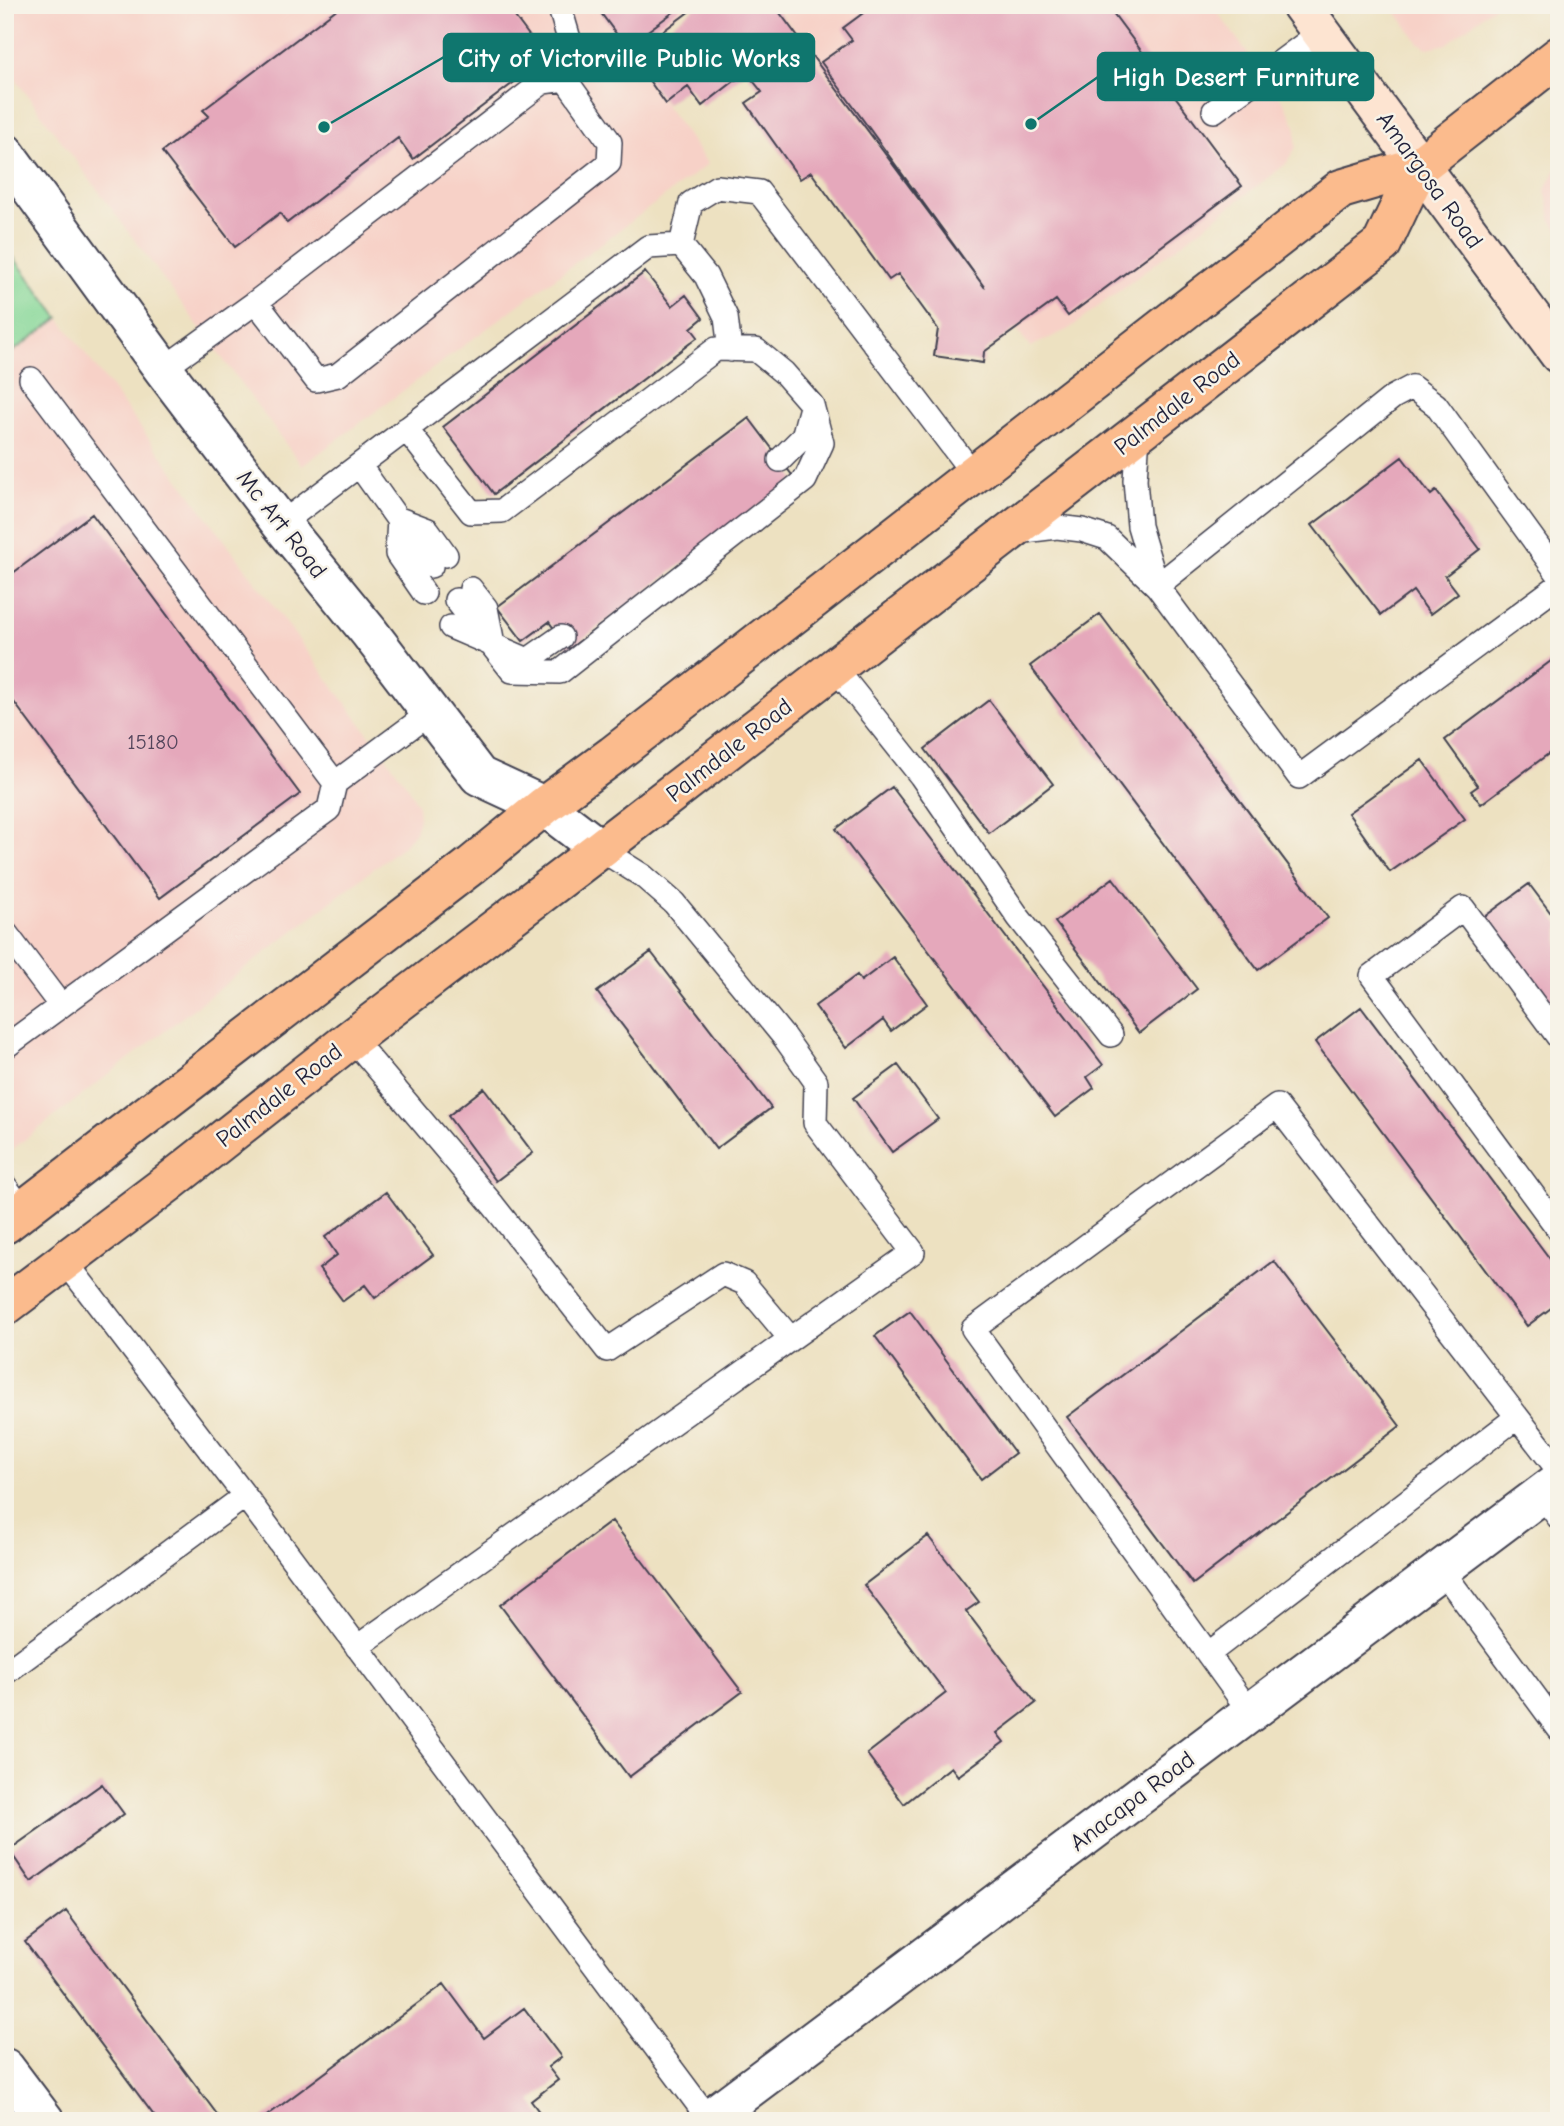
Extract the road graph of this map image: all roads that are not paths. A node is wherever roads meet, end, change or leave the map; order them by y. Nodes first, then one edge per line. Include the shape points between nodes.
1 (559, 5) edge
2 (1311, 19) edge
3 (1559, 56) edge
4 (565, 79) junction
5 (1214, 111) dead end
6 (5, 153) edge
7 (1419, 166) junction
8 (681, 245) junction
9 (256, 302) junction
10 (730, 350) junction
11 (1559, 354) edge
12 (163, 369) junction
13 (31, 379) dead end
14 (812, 405) junction
15 (407, 429) junction
16 (1138, 434) junction
17 (780, 460) dead end
18 (359, 465) junction
19 (974, 475) junction
20 (399, 519) junction
21 (281, 524) junction
22 (1009, 533) junction
23 (438, 561) dead end
24 (1559, 575) edge
25 (1559, 585) edge
26 (1157, 586) junction
27 (424, 593) dead end
28 (463, 595) dead end
29 (451, 627) dead end
30 (561, 637) dead end
31 (494, 647) junction
32 (835, 667) junction
33 (430, 712) junction
34 (335, 783) junction
35 (544, 806) junction
36 (600, 849) junction
37 (5, 932) edge
38 (61, 1006) junction
39 (1111, 1035) dead end
40 (352, 1038) junction
41 (1559, 1038) edge
42 (5, 1046) edge
43 (11, 1207) edge
44 (1559, 1230) edge
45 (65, 1261) junction
46 (5, 1306) edge
47 (790, 1338) junction
48 (1517, 1417) junction
49 (1554, 1491) edge
50 (245, 1496) junction
51 (1441, 1569) junction
52 (357, 1647) junction
53 (1208, 1654) junction
54 (5, 1673) edge
55 (1250, 1712) junction
56 (1559, 1729) edge
57 (5, 2068) edge
58 (708, 2120) edge
59 (45, 2121) edge

1 - 4 lane via 569,39
2 - 5 lane
2 - 7 main road, Amargosa Road
3 - 7 highway, Palmdale Road
4 - 9 lane via 544,82
4 - 9 lane via 610,142 609,163 338,375 316,380
6 - 12 street, Mc Art Road
7 - 11 main road, Amargosa Road
7 - 16 highway, Palmdale Road via 1382,244
7 - 19 highway, Palmdale Road via 1341,189
8 - 10 lane via 706,276 726,317
8 - 15 lane via 648,247
8 - 19 lane via 691,204 716,187 759,192
9 - 12 lane
10 - 14 lane via 756,350
10 - 15 lane via 716,349 502,511 471,512
12 - 21 street, Mc Art Road
13 - 34 lane
14 - 17 lane via 803,437
14 - 31 lane via 822,443 805,480 560,672 512,671
15 - 18 lane
16 - 22 highway, Palmdale Road
16 - 26 lane via 1139,526
18 - 20 lane
18 - 21 lane
19 - 35 highway, Palmdale Road
20 - 23 lane
20 - 27 lane via 397,554
21 - 33 street, Mc Art Road
22 - 26 lane via 1057,527 1107,538
22 - 32 highway, Palmdale Road
24 - 26 lane via 1436,405 1412,387 1393,397
25 - 26 lane via 1299,778
28 - 31 lane via 486,608
29 - 31 lane
30 - 31 lane via 528,660
32 - 36 highway, Palmdale Road
32 - 39 lane
33 - 34 lane
33 - 35 street, Mc Art Road via 479,776
34 - 38 lane via 328,809
35 - 36 street, Mc Art Road
35 - 43 highway, Palmdale Road via 419,906
36 - 40 highway, Palmdale Road
36 - 47 lane via 643,876 674,903 784,1037 816,1082 815,1123 913,1252
37 - 38 lane
38 - 42 lane
40 - 45 highway, Palmdale Road
40 - 47 lane via 607,1350 723,1274 744,1283
41 - 44 lane via 1463,908 1371,976
45 - 46 highway, Palmdale Road
45 - 50 lane
47 - 52 lane
48 - 49 lane
48 - 53 lane
48 - 53 lane via 1277,1106 973,1329
49 - 51 street, Anacapa Road
50 - 52 lane
50 - 54 lane
51 - 55 street, Anacapa Road
51 - 56 lane
52 - 58 lane
53 - 55 lane
55 - 58 street, Anacapa Road
57 - 59 street

